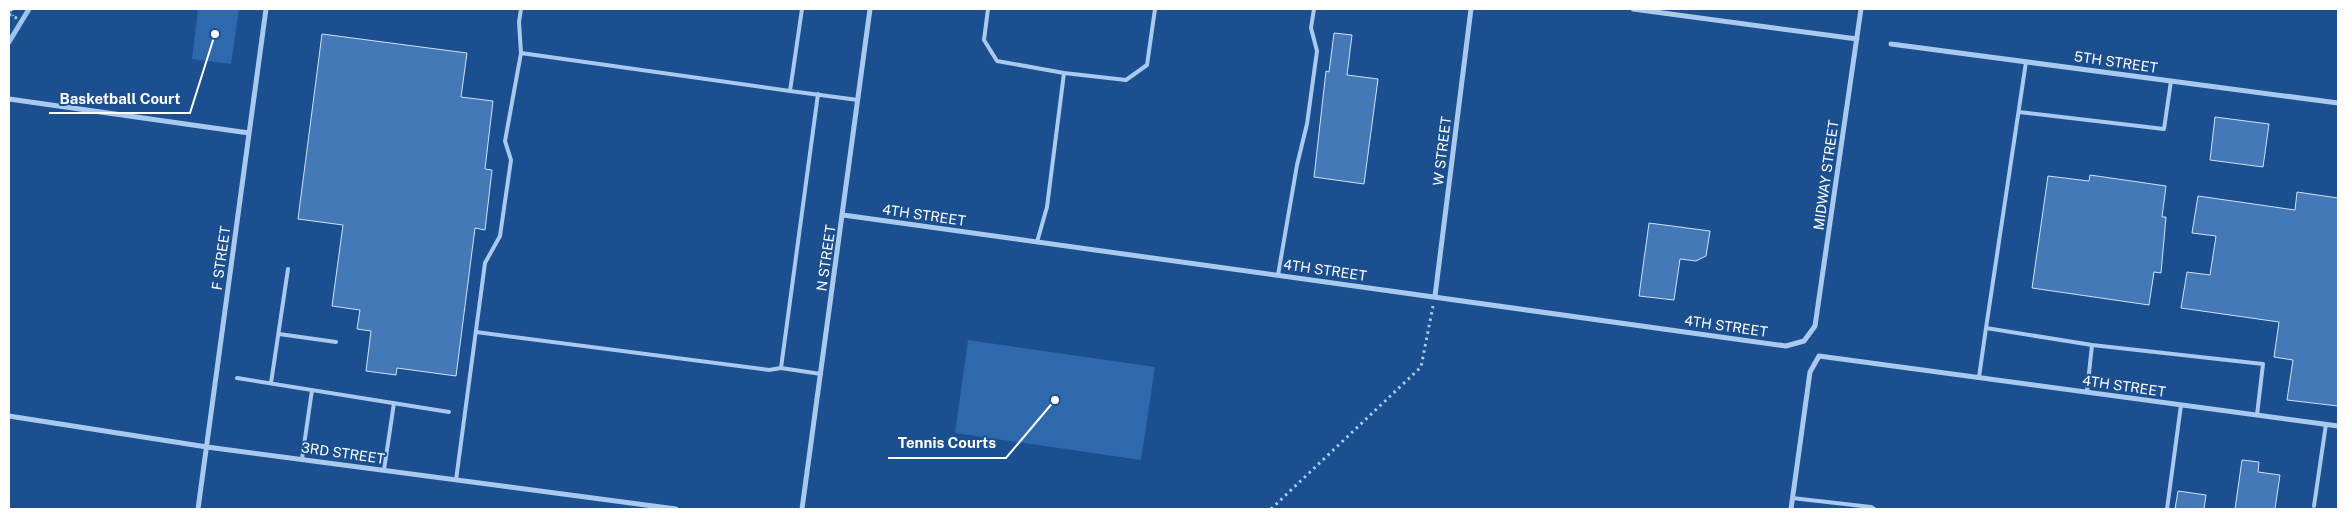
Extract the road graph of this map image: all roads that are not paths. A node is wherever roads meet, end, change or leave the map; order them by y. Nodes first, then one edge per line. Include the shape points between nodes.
1 (266, 9) edge
2 (521, 9) edge
3 (802, 9) edge
4 (870, 9) edge
5 (988, 9) edge
6 (1155, 9) edge
7 (1314, 9) edge
8 (1471, 9) edge
9 (1633, 9) edge
10 (1862, 9) edge
11 (1857, 39) junction
12 (1890, 44) dead end
13 (521, 53) junction
14 (2026, 62) junction
15 (1064, 73) junction
16 (2171, 81) junction
17 (790, 91) junction
18 (818, 94) junction
19 (9, 99) edge
20 (858, 100) junction
21 (2338, 103) edge
22 (2019, 112) junction
23 (249, 133) junction
24 (843, 215) junction
25 (1037, 242) junction
26 (288, 269) dead end
27 (1278, 275) junction
28 (1435, 296) junction
29 (1986, 328) junction
30 (476, 332) junction
31 (279, 334) junction
32 (336, 342) dead end
33 (1804, 342) joint
34 (2092, 345) junction
35 (781, 368) junction
36 (821, 374) junction
37 (1979, 377) junction
38 (238, 378) dead end
39 (271, 383) junction
40 (312, 390) junction
41 (2087, 392) junction
42 (394, 403) junction
43 (2181, 405) junction
44 (450, 412) dead end
45 (2257, 415) junction
46 (9, 416) edge
47 (2326, 424) junction
48 (2338, 426) edge
49 (207, 447) junction
50 (302, 459) junction
51 (384, 470) junction
52 (456, 480) junction
53 (1792, 498) junction
54 (2314, 506) dead end
55 (198, 509) edge
56 (676, 509) edge
57 (802, 509) edge
58 (1791, 509) edge
59 (1874, 509) edge
60 (2167, 509) edge

1 - 23 street, F STREET
2 - 13 lane
3 - 17 lane
4 - 20 street, N STREET
5 - 15 lane via 984,40 997,60
6 - 15 lane via 1147,65 1126,80
7 - 27 lane via 1311,28 1316,60
8 - 28 street, W STREET
9 - 11 street
10 - 11 street, MIDWAY STREET
11 - 33 street, MIDWAY STREET via 1816,326
12 - 14 street, 5TH STREET
13 - 17 lane
13 - 30 lane via 505,141 511,160 500,236 485,263
14 - 16 street, 5TH STREET
14 - 22 lane
15 - 25 lane via 1046,206
16 - 21 street, 5TH STREET
16 - 22 lane via 2164,129
17 - 18 lane
18 - 20 lane
18 - 35 lane
19 - 23 street
20 - 24 street, N STREET
22 - 29 lane
23 - 49 street, F STREET
24 - 25 street, 4TH STREET
24 - 36 street, N STREET
25 - 27 street, 4TH STREET
26 - 31 lane
27 - 28 street, 4TH STREET
28 - 33 street, 4TH STREET via 1786,346
29 - 34 lane
29 - 37 lane
30 - 35 lane via 769,370
30 - 52 lane
31 - 32 lane
31 - 39 lane
34 - 41 lane
34 - 45 lane via 2263,364
35 - 36 lane
36 - 57 street, N STREET
37 - 41 street, 4TH STREET
37 - 53 street, 4TH STREET via 1818,356 1810,372
38 - 39 lane
39 - 40 lane
40 - 42 lane
40 - 50 lane
41 - 43 street, 4TH STREET
42 - 44 lane
42 - 51 lane
43 - 45 street, 4TH STREET
43 - 60 lane
45 - 47 street, 4TH STREET
46 - 49 street, 3RD STREET
47 - 48 street, 4TH STREET
47 - 54 lane
49 - 50 street, 3RD STREET
49 - 55 street, F STREET
50 - 51 street, 3RD STREET
51 - 52 street, 3RD STREET
52 - 56 street, 3RD STREET
53 - 58 street
53 - 59 lane

